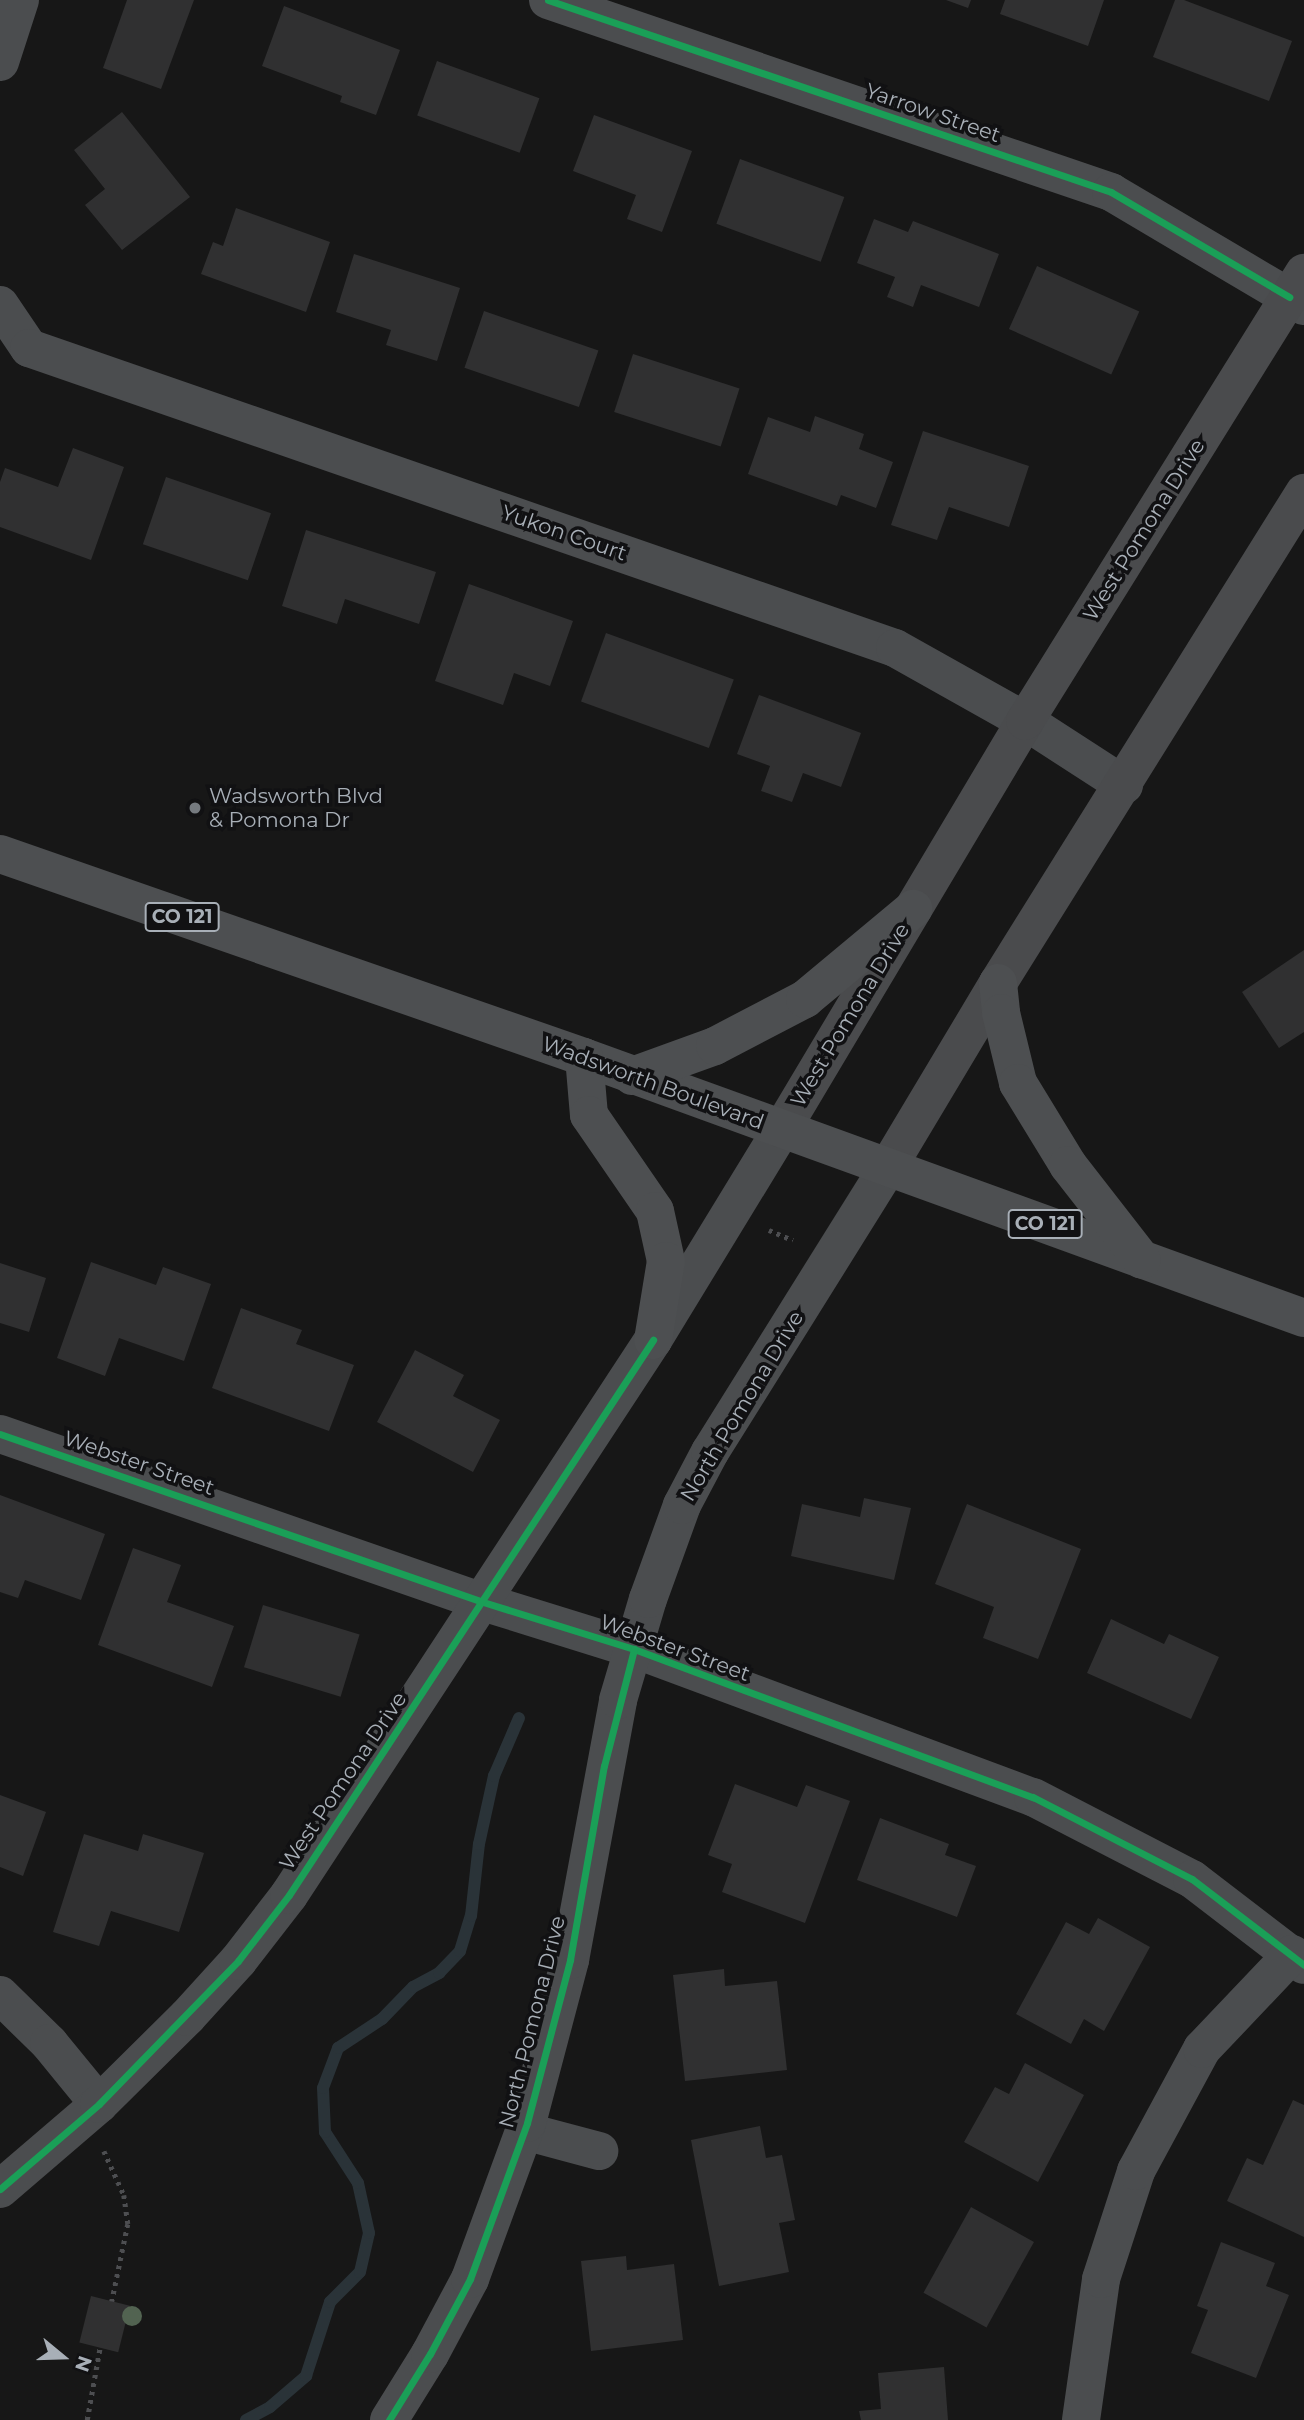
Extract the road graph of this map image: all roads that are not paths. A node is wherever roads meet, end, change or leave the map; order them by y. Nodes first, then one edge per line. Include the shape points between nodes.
1 (20, 0) edge
2 (548, 0) edge
3 (0, 62) edge
4 (1299, 292) edge
5 (0, 305) edge
6 (1304, 493) edge
7 (1025, 720) junction
8 (1124, 785) junction
9 (0, 854) edge
10 (914, 909) junction
11 (998, 983) junction
12 (584, 1057) junction
13 (632, 1076) junction
14 (782, 1129) junction
15 (888, 1167) junction
16 (1142, 1260) junction
17 (1304, 1318) edge
18 (653, 1340) junction
19 (0, 1434) edge
20 (483, 1602) junction
21 (634, 1649) junction
22 (1298, 1960) edge
23 (0, 1995) edge
24 (90, 2111) junction
25 (524, 2131) junction
26 (599, 2151) dead end
27 (0, 2189) edge
28 (388, 2420) edge
29 (1081, 2420) edge

1 - 3 street
2 - 4 street, Yarrow Street via 1111,192
4 - 7 street, West Pomona Drive
5 - 7 street, Yukon Court via 29,348 895,648
6 - 8 street
7 - 8 street, Yukon Court
7 - 10 street, West Pomona Drive
8 - 11 street
9 - 12 main road, Wadsworth Boulevard / CO 121
10 - 13 main road via 805,999 715,1046
10 - 14 street, West Pomona Drive
11 - 15 street, North Pomona Drive
11 - 16 main road via 1018,1083 1068,1165
12 - 13 main road, Wadsworth Boulevard / CO 121
12 - 18 main road via 589,1115 655,1211 666,1261
13 - 14 main road, Wadsworth Boulevard / CO 121
14 - 15 main road, Wadsworth Boulevard / CO 121
14 - 18 street, West Pomona Drive
15 - 16 main road, Wadsworth Boulevard / CO 121
15 - 21 street, North Pomona Drive via 710,1452 682,1505
16 - 17 main road, Wadsworth Boulevard / CO 121
18 - 20 street, West Pomona Drive
19 - 20 street, Webster Street
20 - 21 street, Webster Street
20 - 24 street, West Pomona Drive via 280,1906 238,1961
21 - 22 street, Webster Street via 1033,1797 1192,1879
21 - 25 street, North Pomona Drive via 604,1766 570,1960
22 - 29 street via 1202,2049 1136,2171 1101,2279
23 - 24 street via 49,2043
24 - 27 street, West Pomona Drive
25 - 26 street, North Pomona Drive
25 - 28 street, North Pomona Drive via 470,2279

